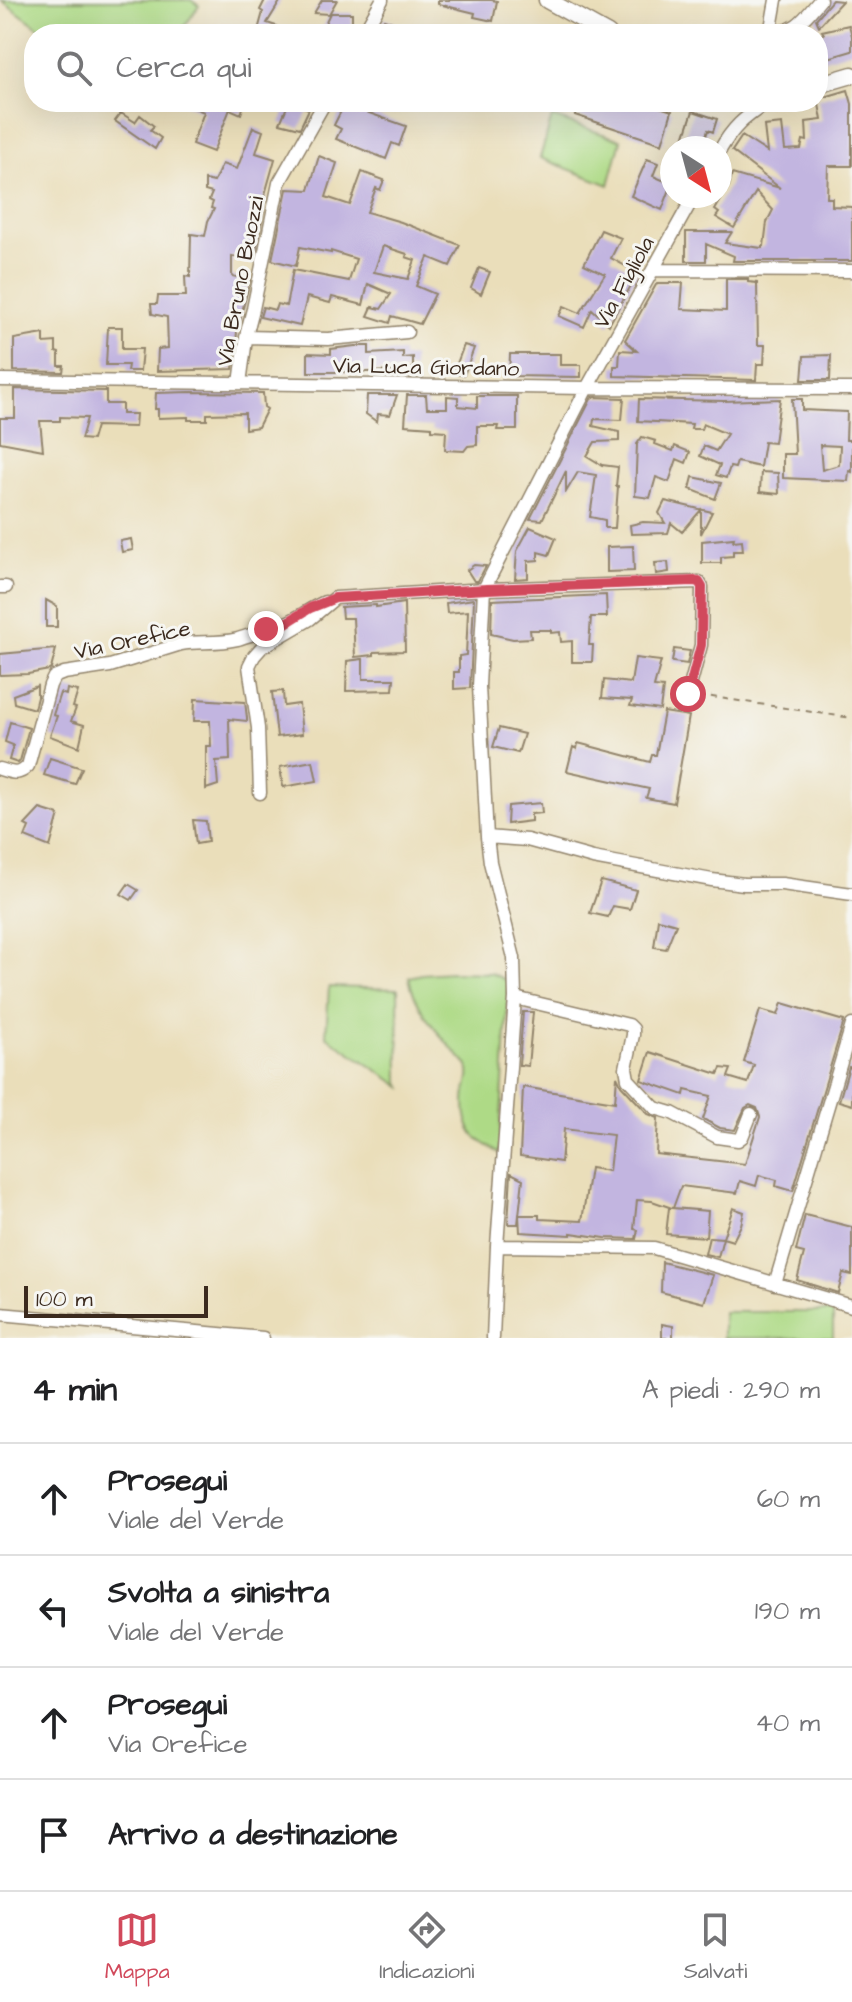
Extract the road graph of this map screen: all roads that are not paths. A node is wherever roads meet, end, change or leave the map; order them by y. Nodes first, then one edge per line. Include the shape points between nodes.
1 (382, 0) edge
2 (547, 0) edge
3 (776, 0) edge
4 (820, 0) edge
5 (369, 24) edge
6 (590, 24) edge
7 (772, 24) edge
8 (800, 24) edge
9 (852, 75) edge
10 (828, 82) edge
11 (319, 112) edge
12 (753, 112) edge
13 (728, 136) edge
14 (687, 208) edge
15 (653, 270) junction
16 (852, 271) edge
17 (407, 332) dead end
18 (246, 337) junction
19 (0, 380) edge
20 (240, 383) junction
21 (587, 388) junction
22 (852, 389) edge
23 (484, 589) junction
24 (335, 598) junction
25 (688, 694) road end
26 (0, 769) edge
27 (260, 793) dead end
28 (487, 837) junction
29 (852, 894) edge
30 (515, 998) junction
31 (852, 1025) edge
32 (751, 1114) dead end
33 (497, 1246) junction
34 (775, 1284) junction
35 (852, 1306) edge
36 (0, 1314) edge
37 (263, 1338) edge
38 (493, 1338) edge

1 - 5 street
2 - 6 street
3 - 7 street
4 - 8 street
9 - 10 street
11 - 18 street, Via Bruno Buozzi via 279,183
12 - 13 street
14 - 15 street, Via Figliola
15 - 16 street
15 - 21 street, Via Figliola
17 - 18 street via 328,339
18 - 20 street, Via Bruno Buozzi
19 - 20 street, Via Luca Giordano
20 - 21 street, Via Luca Giordano
21 - 22 street, Via Luca Giordano
21 - 23 street, Via Figliola
23 - 24 street
23 - 25 street via 699,582 701,645
23 - 28 street via 479,686
24 - 26 street, Via Orefice via 286,623 235,639 181,644 54,677 28,766 16,774
24 - 27 street via 262,647 249,666
28 - 29 street via 527,840 712,880
28 - 30 street via 514,958
30 - 32 street via 629,1025 633,1035 628,1079 655,1108 717,1137 738,1140
30 - 33 street
31 - 34 street
33 - 34 street via 654,1248
33 - 38 street
34 - 35 street
36 - 37 street

